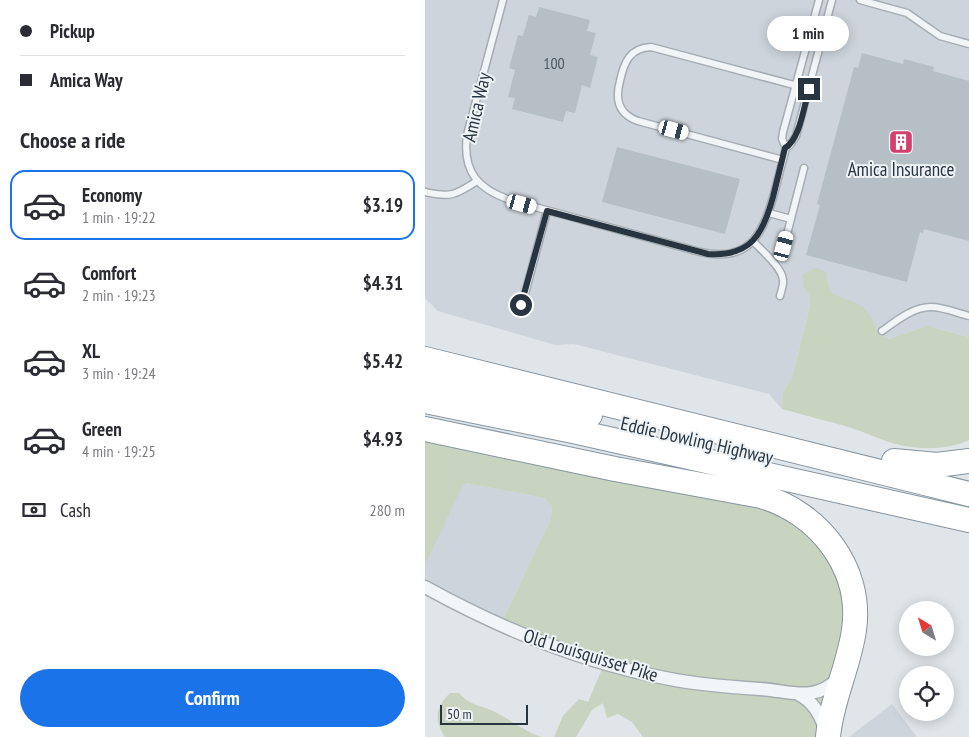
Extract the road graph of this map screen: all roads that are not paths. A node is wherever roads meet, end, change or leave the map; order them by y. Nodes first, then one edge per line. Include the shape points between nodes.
1 (503, 0) edge
2 (819, 0) edge
3 (832, 0) edge
4 (860, 0) edge
5 (969, 44) edge
6 (795, 86) junction
7 (809, 89) junction
8 (785, 148) junction
9 (783, 160) junction
10 (804, 168) dead end
11 (477, 181) junction
12 (425, 192) edge
13 (547, 211) junction
14 (769, 213) junction
15 (791, 219) junction
16 (753, 241) junction
17 (784, 246) dead end
18 (780, 296) dead end
19 (521, 305) dead end
20 (969, 316) edge
21 (882, 331) dead end
22 (425, 352) edge
23 (425, 359) edge
24 (425, 379) edge
25 (425, 401) edge
26 (425, 424) edge
27 (425, 429) edge
28 (969, 460) edge
29 (839, 490) junction
30 (969, 494) edge
31 (969, 502) edge
32 (969, 520) edge
33 (425, 587) edge
34 (844, 672) junction
35 (796, 694) junction
36 (827, 737) edge

1 - 11 lane, Amica Way via 467,136 465,153
2 - 6 lane
3 - 7 lane
4 - 5 lane via 907,13 941,36
6 - 7 lane
6 - 8 lane via 783,132
6 - 9 lane via 651,47 639,49 629,56 618,87 618,104 633,119
7 - 8 lane via 796,136
8 - 9 lane
9 - 14 lane
10 - 15 lane
11 - 12 lane via 453,195
11 - 13 lane, Amica Way via 495,195
13 - 16 lane, Amica Way via 708,254 735,252
13 - 19 lane
14 - 15 lane
14 - 16 lane
15 - 17 lane
16 - 18 lane via 782,276
20 - 21 lane via 935,307 924,308
22 - 28 highway via 632,396 895,461 937,465
23 - 30 highway
24 - 31 highway, Eddie Dowling Highway
25 - 29 highway, Eddie Dowling Highway
26 - 29 highway via 764,482
27 - 34 highway via 782,502 810,521 826,537 839,556 849,581 855,618
29 - 32 highway, Eddie Dowling Highway
33 - 35 street, Old Louisquisset Pike via 507,628 611,665 671,679
34 - 35 street via 824,689
34 - 36 highway
35 - 36 street via 815,707

